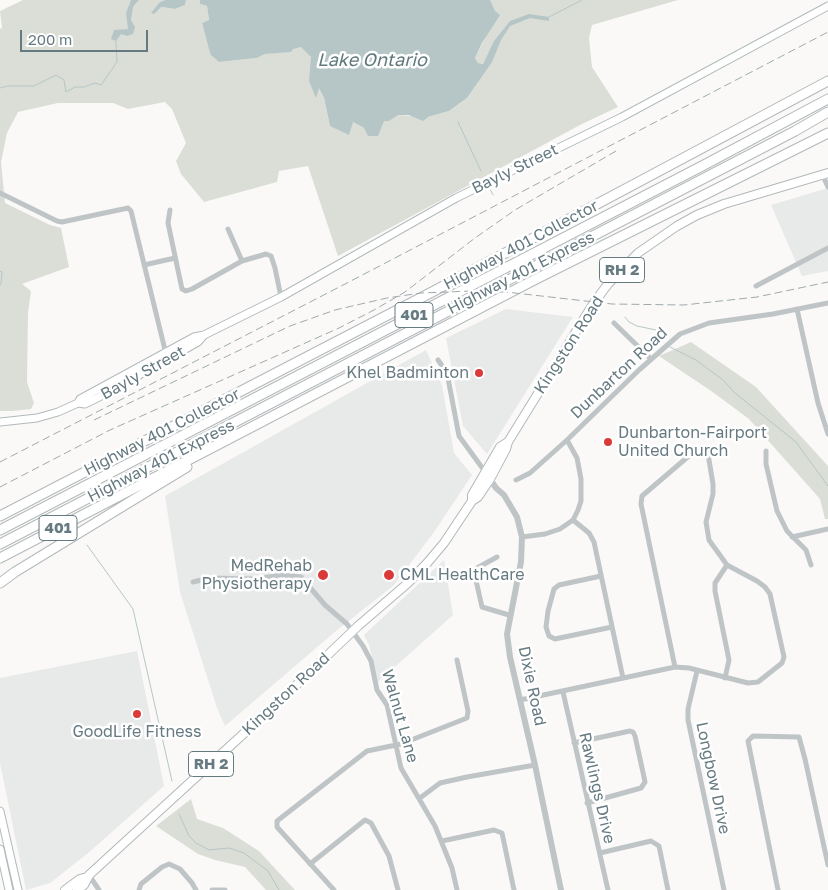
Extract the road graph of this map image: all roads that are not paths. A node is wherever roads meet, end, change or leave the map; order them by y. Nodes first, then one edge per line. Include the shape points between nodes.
1 (828, 6) edge
2 (828, 81) edge
3 (828, 99) edge
4 (828, 112) edge
5 (828, 119) edge
6 (795, 131) junction
7 (828, 133) edge
8 (825, 174) edge
9 (828, 187) edge
10 (0, 193) edge
11 (170, 210) dead end
12 (228, 229) dead end
13 (828, 248) edge
14 (175, 258) junction
15 (242, 261) junction
16 (144, 265) junction
17 (756, 286) dead end
18 (281, 297) junction
19 (828, 303) edge
20 (797, 309) junction
21 (614, 323) dead end
22 (166, 356) junction
23 (651, 359) junction
24 (438, 360) dead end
25 (0, 422) edge
26 (828, 434) edge
27 (567, 440) junction
28 (226, 441) junction
29 (766, 451) dead end
30 (488, 476) junction
31 (516, 480) dead end
32 (0, 516) edge
33 (573, 520) junction
34 (828, 529) edge
35 (0, 530) edge
36 (522, 537) junction
37 (792, 537) junction
38 (0, 544) edge
39 (496, 557) dead end
40 (0, 558) edge
41 (811, 564) dead end
42 (727, 565) junction
43 (600, 576) junction
44 (193, 582) dead end
45 (0, 583) edge
46 (509, 615) junction
47 (612, 627) junction
48 (352, 632) junction
49 (458, 660) dead end
50 (675, 667) junction
51 (697, 670) junction
52 (622, 678) junction
53 (725, 678) junction
54 (563, 692) junction
55 (520, 700) junction
56 (574, 743) junction
57 (396, 745) junction
58 (535, 765) junction
59 (420, 798) junction
60 (588, 803) junction
61 (0, 812) edge
62 (442, 841) junction
63 (0, 849) edge
64 (600, 853) junction
65 (310, 864) junction
66 (828, 864) edge
67 (88, 876) junction
68 (9, 890) edge
69 (18, 890) edge
70 (65, 890) edge
71 (77, 890) edge
72 (99, 890) edge
73 (139, 890) edge
74 (196, 890) edge
75 (212, 890) edge
76 (225, 890) edge
77 (334, 890) edge
78 (398, 890) edge
79 (458, 890) edge
80 (514, 890) edge
81 (561, 890) edge
82 (608, 890) edge
83 (668, 890) edge
84 (724, 890) edge
85 (778, 890) edge

1 - 18 main road, Bayly Street via 622,117 456,198
2 - 32 highway, Highway 401 Collector / 401 via 423,297
3 - 35 highway, Highway 401 Express / 401
4 - 6 highway, Highway 401 Express / 401
5 - 6 highway
6 - 38 highway, Highway 401 Express / 401
7 - 28 highway, 401 via 536,279
8 - 9 street
8 - 30 main road, Kingston Road / RH 2 via 697,215 638,253 593,304
10 - 16 street via 62,222 128,208
11 - 14 street via 168,223
12 - 15 street
13 - 17 street
14 - 15 street via 180,284 186,291
14 - 16 street
15 - 18 street via 261,254 271,256
16 - 22 street
18 - 22 main road, Bayly Street via 194,337
19 - 20 street, Dunbarton Road
20 - 23 street, Dunbarton Road via 692,328
20 - 26 street
21 - 23 street
22 - 25 main road, Bayly Street via 58,412
23 - 27 street, Dunbarton Road
24 - 30 street, Dixie Road via 447,373 459,436
27 - 31 street via 530,473
27 - 33 street, Dunbarton Road via 577,458 582,489
28 - 40 highway, 401
28 - 45 highway
29 - 37 street via 776,511
30 - 36 street, Dixie Road via 517,517
30 - 48 main road, Kingston Road / RH 2 via 478,497 428,562
33 - 36 street via 550,533
33 - 43 street via 589,532 594,542
34 - 37 street
36 - 46 street, Dixie Road via 521,562
37 - 41 street via 806,550
39 - 46 street via 477,568 475,576 482,607
42 - 50 street via 709,540 706,522 713,484 708,454 697,449 642,496 641,504
42 - 53 street via 715,583 729,660
42 - 53 street via 757,581 770,594 784,657 782,663 758,682
43 - 47 street
43 - 47 street via 554,589 548,611 548,636 555,639
44 - 48 street, Walnut Lane via 210,578 301,577
46 - 55 street, Dixie Road via 507,634
47 - 52 street
48 - 57 street, Walnut Lane via 371,662 378,690 387,706
48 - 67 main road, Kingston Road / RH 2
49 - 57 street via 467,718
50 - 51 street
50 - 52 street
51 - 53 street
51 - 84 street, Longbow Drive via 688,720
52 - 54 street
54 - 55 street
54 - 56 street, Rawlings Drive
55 - 58 street, Dixie Road
56 - 60 street, Rawlings Drive
56 - 60 street via 630,731 636,736 645,782 641,788
57 - 59 street, Walnut Lane via 401,768
57 - 65 street via 368,751 277,821 277,827
58 - 59 street via 440,784
58 - 81 street, Dixie Road
59 - 62 street, Walnut Lane
60 - 64 street, Rawlings Drive
61 - 69 main road
62 - 79 street, Walnut Lane
62 - 80 street via 494,830 502,833
63 - 68 main road
64 - 82 street, Rawlings Drive
64 - 83 street via 651,841 659,846
65 - 77 street
65 - 78 street via 365,820 389,856
66 - 85 street via 799,737 753,736 748,741
67 - 70 main road, Kingston Road / RH 2
67 - 71 main road, Kingston Road / RH 2
67 - 72 street
73 - 74 street via 148,878 169,864 180,869
75 - 76 street

